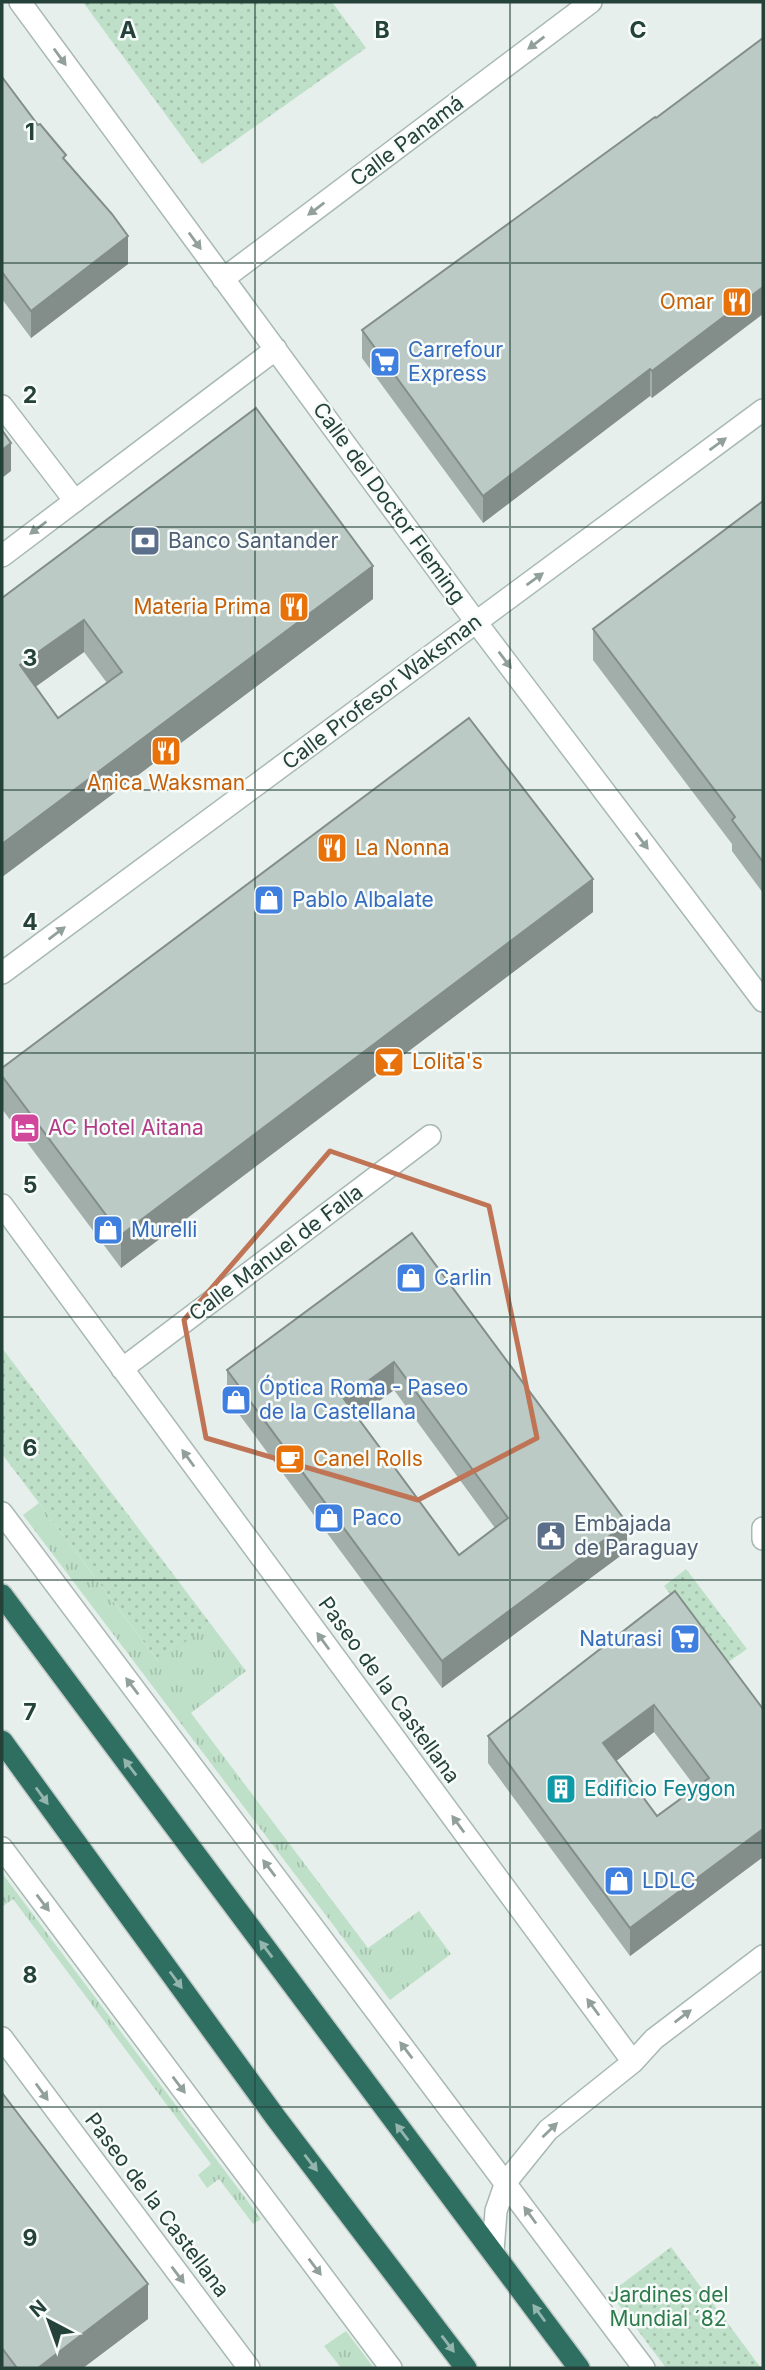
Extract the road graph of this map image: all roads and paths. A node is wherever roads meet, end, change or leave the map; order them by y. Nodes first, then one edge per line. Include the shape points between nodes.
1 (20, 2) edge
2 (591, 2) edge
3 (223, 279) junction
4 (276, 349) junction
5 (2, 406) edge
6 (763, 410) edge
7 (75, 501) junction
8 (2, 556) edge
9 (476, 622) junction
10 (2, 973) edge
11 (763, 1001) edge
12 (430, 1136) dead end
13 (2, 1205) edge
14 (122, 1369) junction
15 (2, 1513) edge
16 (763, 1528) edge
17 (763, 1539) edge
18 (2, 1595) edge
19 (2, 1741) edge
20 (2, 1849) edge
21 (763, 1956) edge
22 (4, 2046) edge
23 (634, 2062) junction
24 (506, 2182) junction
25 (493, 2251) junction
26 (249, 2368) edge
27 (391, 2368) edge
28 (467, 2368) edge
29 (579, 2368) edge
30 (644, 2368) edge

1 -> 3 street, Calle del Doctor Fleming
2 -> 3 street, Calle Panamá
3 - 4 street, Calle del Doctor Fleming
4 - 7 street
4 - 9 street, Calle del Doctor Fleming
5 - 7 street
9 -> 6 street, Calle Profesor Waksman
7 -> 8 street
10 -> 9 street, Calle Profesor Waksman
9 -> 11 street, Calle del Doctor Fleming
12 - 14 street, Calle Manuel de Falla
13 - 14 street, Paseo de la Castellana
23 -> 14 street, Paseo de la Castellana
24 -> 15 street
16 - 17 street
25 -> 18 highway
19 -> 28 highway via 276,2119
20 -> 27 street
23 -> 21 street via 654,2039
22 -> 26 street, Paseo de la Castellana
24 -> 23 street via 548,2130
24 - 25 street via 496,2211
30 -> 24 street
29 -> 25 highway

